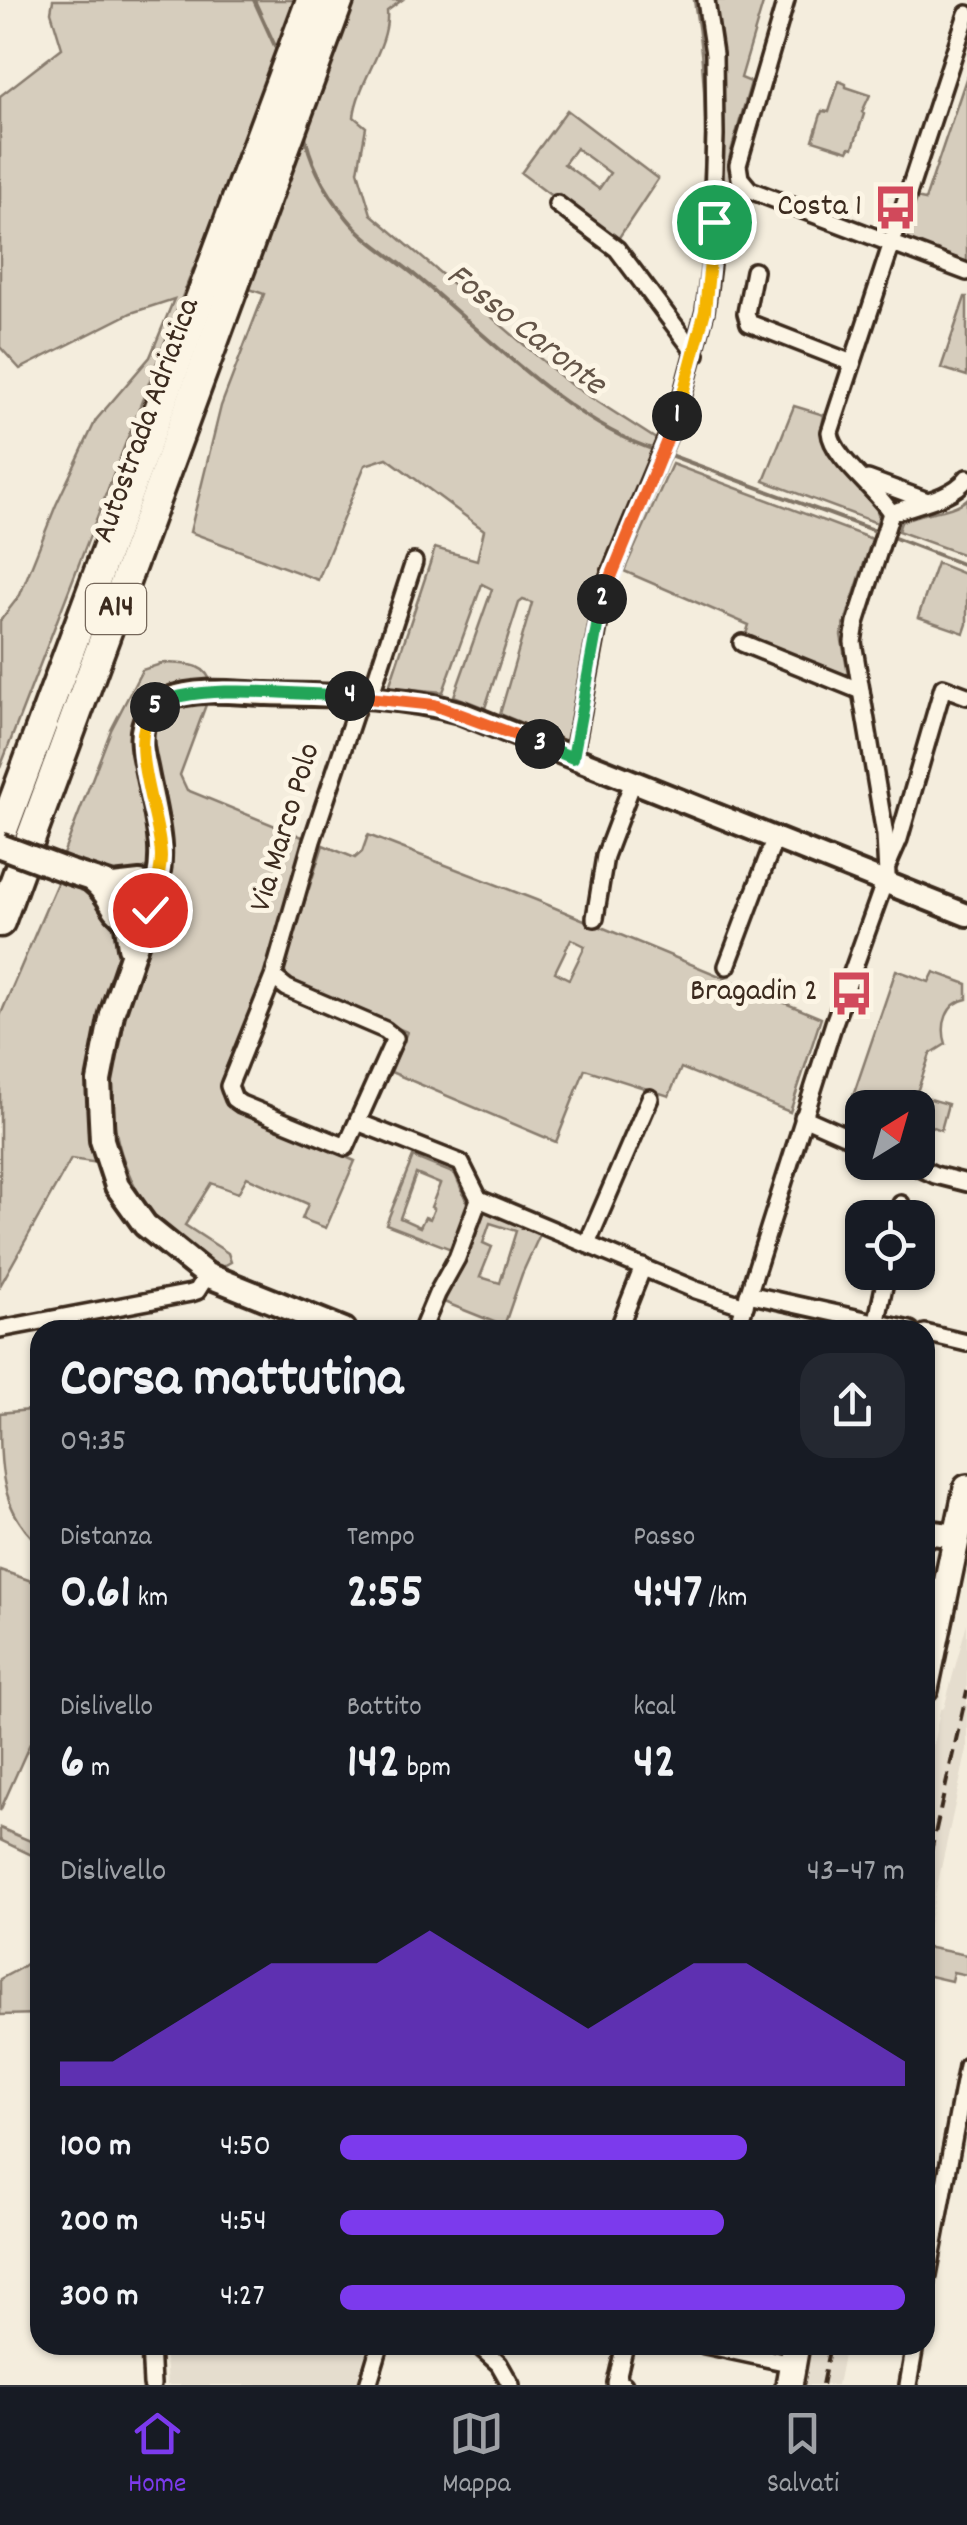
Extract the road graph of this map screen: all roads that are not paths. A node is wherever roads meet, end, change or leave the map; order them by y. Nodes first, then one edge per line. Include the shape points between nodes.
1 (311, 0) edge
2 (340, 0) edge
3 (706, 0) edge
4 (786, 0) edge
5 (967, 14) edge
6 (557, 204) dead end
7 (893, 244) junction
8 (754, 271) dead end
9 (967, 272) edge
10 (218, 292) junction
11 (696, 354) junction
12 (852, 363) junction
13 (860, 474) junction
14 (967, 478) edge
15 (925, 500) junction
16 (889, 520) junction
17 (414, 562) dead end
18 (742, 643) dead end
19 (861, 691) junction
20 (967, 696) edge
21 (365, 697) junction
22 (573, 758) junction
23 (633, 782) junction
24 (0, 838) edge
25 (775, 838) junction
26 (0, 846) edge
27 (887, 873) junction
28 (132, 901) junction
29 (967, 915) edge
30 (595, 918) dead end
31 (0, 922) edge
32 (727, 966) dead end
33 (273, 976) junction
34 (650, 1098) dead end
35 (803, 1117) junction
36 (360, 1123) junction
37 (845, 1136) edge
38 (935, 1175) edge
39 (967, 1183) edge
40 (479, 1200) junction
41 (588, 1244) junction
42 (642, 1267) junction
43 (206, 1275) junction
44 (883, 1290) edge
45 (746, 1300) junction
46 (48, 1320) edge
47 (319, 1320) edge
48 (426, 1320) edge
49 (622, 1320) edge
50 (740, 1320) edge
51 (846, 1320) edge
52 (877, 1320) edge
53 (30, 1323) edge
54 (0, 1329) edge
55 (935, 1336) edge
56 (967, 1343) edge
57 (967, 1488) edge
58 (935, 1533) edge
59 (957, 1536) junction
60 (935, 1639) edge
61 (967, 2066) edge
62 (935, 2237) edge
63 (150, 2355) edge
64 (377, 2355) edge
65 (489, 2355) edge
66 (623, 2355) edge
67 (748, 2355) edge
68 (913, 2355) edge
69 (792, 2365) edge
70 (618, 2384) edge
71 (152, 2385) edge
72 (368, 2385) edge
73 (511, 2385) edge
74 (908, 2385) edge

1 - 10 highway, Autostrada Adriatica / A14
2 - 10 highway, Autostrada Adriatica / A14
3 - 11 street via 714,54 714,222
4 - 7 street via 738,165 740,178 750,190
5 - 7 street
6 - 11 street via 617,248
7 - 9 street
7 - 12 street
8 - 12 street via 749,323
10 - 24 highway, Autostrada Adriatica / A14
10 - 31 highway, Autostrada Adriatica / A14
11 - 22 street via 606,583
12 - 13 street via 830,439
13 - 15 street
13 - 16 street
14 - 15 street via 950,494
15 - 16 street
16 - 19 street via 854,632
17 - 21 street
18 - 19 street
19 - 27 street
20 - 27 street via 943,687
21 - 22 street, Via Marco Polo via 459,712
21 - 28 street, Via Marco Polo via 211,692 158,703 142,728 142,747 161,867
21 - 33 street, Via Marco Polo via 312,841
22 - 23 street, Via Marco Polo
23 - 25 street, Via Marco Polo
23 - 30 street via 605,856
25 - 27 street, Via Marco Polo
25 - 32 street
26 - 28 main road, bridge
27 - 29 street, Via Marco Polo
27 - 35 street
28 - 43 main road via 130,955 98,1081 102,1140 117,1186 144,1225
33 - 36 street via 394,1038
33 - 36 street, Via Marco Polo via 230,1093 343,1148
34 - 41 street
35 - 37 street
35 - 45 street
36 - 40 street via 461,1164
38 - 39 street
40 - 41 street
40 - 48 street
41 - 42 street
42 - 45 street
42 - 49 street
43 - 46 street via 191,1293
43 - 47 main road
44 - 52 street
45 - 50 street
45 - 51 street
53 - 54 street
55 - 56 street
57 - 59 main road
58 - 59 main road
59 - 60 main road
61 - 62 street
63 - 71 street
64 - 72 street
65 - 73 street
66 - 70 street
67 - 69 street
68 - 74 street

